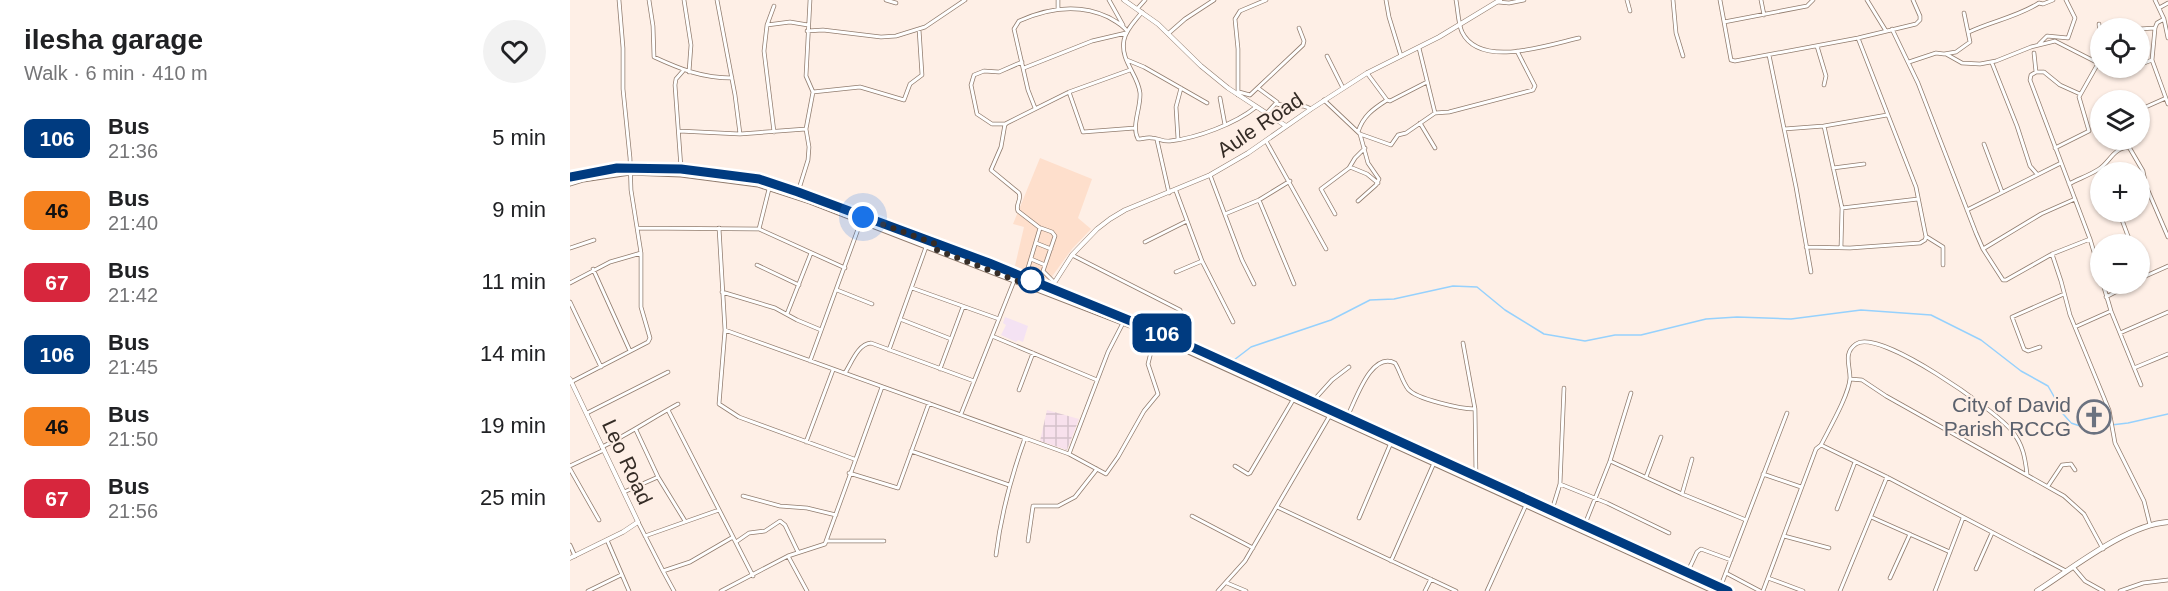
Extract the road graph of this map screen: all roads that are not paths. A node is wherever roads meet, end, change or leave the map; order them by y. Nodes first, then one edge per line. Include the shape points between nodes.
1 (619, 0) edge
2 (649, 0) edge
3 (684, 0) edge
4 (717, 0) edge
5 (810, 0) edge
6 (815, 0) edge
7 (886, 0) edge
8 (965, 0) edge
9 (1058, 0) edge
10 (1109, 0) edge
11 (1124, 0) edge
12 (1145, 0) edge
13 (1214, 0) edge
14 (1266, 0) edge
15 (1386, 0) edge
16 (1456, 0) edge
17 (1524, 0) edge
18 (1627, 0) edge
19 (1673, 0) edge
20 (1720, 0) edge
21 (1761, 0) edge
22 (1813, 0) edge
23 (1868, 0) edge
24 (1913, 0) edge
25 (2053, 0) edge
26 (2066, 0) edge
27 (2155, 0) edge
28 (1499, 1) edge
29 (896, 3) dead end
30 (2168, 3) edge
31 (774, 6) dead end
32 (2159, 8) junction
33 (1058, 9) junction
34 (1137, 9) junction
35 (1630, 11) dead end
36 (1142, 12) junction
37 (1964, 13) dead end
38 (1764, 15) junction
39 (2164, 19) junction
40 (1724, 22) junction
41 (767, 25) junction
42 (807, 25) junction
43 (1123, 26) junction
44 (1460, 26) junction
45 (1299, 28) dead end
46 (2150, 28) edge
47 (2155, 28) junction
48 (919, 29) junction
49 (1892, 29) junction
50 (807, 31) junction
51 (1886, 31) junction
52 (1127, 32) junction
53 (1969, 32) junction
54 (1169, 33) junction
55 (1579, 38) dead end
56 (1858, 38) junction
57 (2168, 38) edge
58 (1817, 46) junction
59 (2038, 46) junction
60 (1419, 48) junction
61 (1517, 51) junction
62 (1953, 53) junction
63 (2034, 53) dead end
64 (1946, 54) junction
65 (1769, 55) junction
66 (1327, 56) dead end
67 (1401, 56) junction
68 (1683, 56) dead end
69 (2090, 58) edge
70 (1125, 59) junction
71 (1957, 60) junction
72 (2152, 60) joint
73 (1022, 62) junction
74 (1909, 62) junction
75 (1992, 62) junction
76 (1024, 69) junction
77 (1131, 70) junction
78 (683, 71) junction
79 (689, 72) junction
80 (2036, 72) junction
81 (1367, 73) junction
82 (2090, 77) edge
83 (732, 78) junction
84 (1427, 82) junction
85 (1824, 85) dead end
86 (1181, 88) junction
87 (1258, 88) junction
88 (1343, 88) junction
89 (1069, 92) junction
90 (813, 93) junction
91 (1238, 93) junction
92 (2080, 94) junction
93 (1220, 98) dead end
94 (2166, 98) junction
95 (1324, 100) junction
96 (1387, 100) junction
97 (1207, 103) dead end
98 (1277, 104) junction
99 (2168, 104) edge
100 (2150, 105) edge
101 (1256, 107) junction
102 (1035, 108) junction
103 (1311, 109) junction
104 (1435, 113) junction
105 (1266, 114) junction
106 (1887, 115) junction
107 (1420, 123) junction
108 (1006, 124) junction
109 (1225, 126) junction
110 (1286, 126) junction
111 (1824, 126) junction
112 (1135, 128) junction
113 (806, 129) junction
114 (1784, 129) junction
115 (679, 131) junction
116 (774, 132) junction
117 (1359, 133) junction
118 (740, 134) junction
119 (1157, 140) junction
120 (1178, 140) junction
121 (1266, 141) junction
122 (1984, 144) dead end
123 (1365, 148) junction
124 (1435, 148) dead end
125 (2055, 148) junction
126 (2106, 162) edge
127 (2138, 162) edge
128 (2061, 163) junction
129 (1864, 164) dead end
130 (1350, 166) junction
131 (1833, 168) junction
132 (630, 170) junction
133 (681, 171) junction
134 (2090, 173) edge
135 (2037, 174) junction
136 (1210, 175) junction
137 (570, 177) edge
138 (1290, 182) junction
139 (570, 183) edge
140 (1378, 183) junction
141 (2069, 184) junction
142 (769, 187) junction
143 (1176, 191) junction
144 (798, 192) junction
145 (2002, 192) junction
146 (1169, 193) junction
147 (2150, 194) edge
148 (1918, 199) junction
149 (2075, 199) junction
150 (1259, 200) junction
151 (1358, 201) dead end
152 (1842, 208) junction
153 (1967, 210) junction
154 (1225, 214) junction
155 (1335, 214) dead end
156 (854, 216) junction
157 (861, 221) junction
158 (1187, 221) junction
159 (2166, 225) edge
160 (637, 228) junction
161 (719, 228) junction
162 (1040, 228) junction
163 (759, 229) junction
164 (1926, 237) junction
165 (2168, 237) edge
166 (2090, 239) joint
167 (594, 240) dead end
168 (1145, 242) dead end
169 (1036, 243) junction
170 (926, 246) junction
171 (1806, 247) junction
172 (1841, 247) junction
173 (570, 248) edge
174 (938, 248) junction
175 (1051, 249) junction
176 (1326, 249) dead end
177 (1983, 249) junction
178 (641, 253) junction
179 (811, 253) junction
180 (2052, 254) junction
181 (1072, 255) junction
182 (1031, 259) junction
183 (1202, 261) junction
184 (757, 265) dead end
185 (1045, 265) junction
186 (1943, 265) dead end
187 (2168, 266) edge
188 (845, 268) junction
189 (593, 269) junction
190 (1176, 272) dead end
191 (1811, 272) dead end
192 (2150, 274) edge
193 (1025, 278) junction
194 (1015, 280) junction
195 (570, 282) edge
196 (1254, 284) dead end
197 (1294, 284) dead end
198 (798, 285) junction
199 (1052, 285) junction
200 (912, 288) junction
201 (837, 290) junction
202 (722, 292) junction
203 (2064, 294) junction
204 (2105, 294) edge
205 (2112, 294) edge
206 (2106, 297) junction
207 (570, 302) edge
208 (872, 304) dead end
209 (963, 307) junction
210 (2111, 311) junction
211 (2168, 312) edge
212 (787, 314) junction
213 (900, 319) junction
214 (999, 319) junction
215 (1123, 322) junction
216 (1233, 322) dead end
217 (2075, 327) junction
218 (725, 330) junction
219 (822, 330) junction
220 (2120, 333) junction
221 (992, 336) junction
222 (1155, 336) junction
223 (1170, 337) junction
224 (951, 339) junction
225 (1463, 343) dead end
226 (1187, 347) junction
227 (2040, 347) dead end
228 (889, 350) junction
229 (630, 351) junction
230 (1033, 353) junction
231 (2168, 354) edge
232 (810, 361) junction
233 (601, 367) junction
234 (1349, 368) dead end
235 (2134, 368) junction
236 (833, 369) junction
237 (940, 369) junction
238 (668, 372) dead end
239 (845, 374) junction
240 (1850, 379) junction
241 (571, 380) edge
242 (1097, 380) junction
243 (974, 381) junction
244 (2141, 385) dead end
245 (882, 387) junction
246 (1564, 388) dead end
247 (1019, 390) dead end
248 (1631, 393) dead end
249 (1295, 396) junction
250 (1313, 401) junction
251 (929, 403) junction
252 (678, 405) dead end
253 (1475, 409) junction
254 (668, 410) junction
255 (587, 413) junction
256 (1787, 413) dead end
257 (961, 414) junction
258 (1330, 415) junction
259 (1347, 417) junction
260 (636, 430) junction
261 (1660, 437) dead end
262 (1025, 438) junction
263 (806, 442) junction
264 (1391, 443) junction
265 (1821, 445) junction
266 (603, 448) junction
267 (911, 452) junction
268 (1069, 454) junction
269 (854, 459) junction
270 (1692, 459) dead end
271 (1610, 461) junction
272 (1855, 462) junction
273 (1434, 463) junction
274 (1235, 466) dead end
275 (570, 467) edge
276 (1097, 469) junction
277 (2075, 470) dead end
278 (849, 473) junction
279 (1763, 474) junction
280 (2027, 474) junction
281 (658, 477) junction
282 (1646, 477) junction
283 (1887, 477) junction
284 (1475, 478) junction
285 (1560, 484) junction
286 (1009, 485) junction
287 (2048, 486) junction
288 (1801, 487) junction
289 (624, 492) junction
290 (1682, 494) junction
291 (743, 496) dead end
292 (1595, 498) junction
293 (1277, 507) junction
294 (1526, 507) junction
295 (719, 510) junction
296 (1551, 510) junction
297 (1837, 510) dead end
298 (836, 515) junction
299 (1192, 516) dead end
300 (1871, 517) junction
301 (1359, 518) dead end
302 (1963, 518) junction
303 (599, 520) dead end
304 (1746, 520) junction
305 (685, 521) junction
306 (638, 522) junction
307 (2168, 522) edge
308 (2150, 525) junction
309 (1583, 528) junction
310 (1670, 533) dead end
311 (1992, 533) junction
312 (1910, 534) junction
313 (645, 536) junction
314 (1784, 536) junction
315 (733, 537) junction
316 (607, 540) junction
317 (827, 541) junction
318 (884, 541) dead end
319 (1028, 541) dead end
320 (736, 542) junction
321 (570, 545) edge
322 (1253, 548) junction
323 (1829, 548) dead end
324 (2103, 549) junction
325 (798, 552) junction
326 (1950, 552) junction
327 (996, 555) dead end
328 (576, 556) junction
329 (788, 556) junction
330 (570, 558) edge
331 (1731, 560) junction
332 (1391, 561) junction
333 (1661, 564) junction
334 (2074, 568) junction
335 (1976, 569) dead end
336 (663, 571) junction
337 (2067, 572) junction
338 (1688, 573) junction
339 (1726, 573) junction
340 (621, 575) junction
341 (753, 576) junction
342 (1768, 578) junction
343 (1890, 578) dead end
344 (1431, 579) junction
345 (2168, 580) edge
346 (1227, 583) junction
347 (1718, 589) edge
348 (588, 591) edge
349 (629, 591) edge
350 (674, 591) edge
351 (721, 591) edge
352 (807, 591) edge
353 (1218, 591) edge
354 (1246, 591) edge
355 (1425, 591) edge
356 (1456, 591) edge
357 (1487, 591) edge
358 (1728, 591) edge
359 (1761, 591) edge
360 (1803, 591) edge
361 (1840, 591) edge
362 (1935, 591) edge
363 (2037, 591) edge
364 (2103, 591) edge
365 (2120, 591) edge

1 - 132 street
2 - 78 street via 654,57
3 - 79 street via 691,45
4 - 83 street
5 - 6 street
5 - 42 street
7 - 29 street
8 - 48 street
9 - 33 street
10 - 43 street
11 - 34 street
12 - 34 street
13 - 54 street
14 - 91 street via 1240,11 1235,19
15 - 67 street
16 - 44 street
17 - 28 street
18 - 35 street
19 - 68 street
20 - 40 street
21 - 38 street
22 - 38 street via 1807,6
23 - 51 street
24 - 49 street via 1920,16 1918,23
25 - 53 street
26 - 59 street via 2075,18 2068,38 2047,36
27 - 32 street
28 - 44 street, Aule Road
30 - 32 street
31 - 41 street
32 - 39 street
33 - 43 street via 1090,10
33 - 73 street via 1016,24
34 - 36 street
36 - 52 street
36 - 54 street
37 - 53 street
38 - 40 street
39 - 47 street
39 - 57 street
40 - 65 street via 1732,61
41 - 42 street
41 - 116 street via 764,51
42 - 50 street
43 - 52 street
44 - 60 street, Aule Road
44 - 61 street via 1478,49
45 - 87 street via 1303,45
46 - 47 street
47 - 72 street
48 - 50 street via 889,37
48 - 90 street via 922,75 910,84 904,100 860,87
49 - 51 street
49 - 74 street
50 - 90 street via 806,76
51 - 56 street
52 - 70 street
52 - 76 street via 1092,41
53 - 62 street via 1970,42
54 - 91 street via 1201,66
55 - 61 street
56 - 58 street
56 - 106 street
58 - 65 street
58 - 85 street via 1826,76
59 - 69 street via 2057,41
59 - 75 street
60 - 67 street, Aule Road
60 - 84 street
61 - 104 street via 1535,86 1533,90
62 - 64 street
62 - 71 street
63 - 80 street
64 - 71 street
64 - 74 street via 1936,53
65 - 114 street
66 - 88 street
67 - 81 street, Aule Road
70 - 77 street
70 - 86 street
71 - 75 street via 1971,64
72 - 94 street
73 - 76 street
73 - 108 street via 999,72 982,71 971,81 977,114 992,124
74 - 153 street
75 - 135 street via 2030,166
76 - 102 street
77 - 89 street
77 - 112 street via 1140,90
78 - 79 street
78 - 115 street via 675,85
79 - 83 street
80 - 92 street
80 - 125 street via 2030,80
81 - 88 street, Aule Road
81 - 96 street
82 - 92 street
83 - 118 street
84 - 96 street
84 - 104 street
86 - 97 street
86 - 120 street via 1176,107
87 - 91 street via 1250,95
87 - 98 street
88 - 95 street, Aule Road
89 - 102 street
89 - 112 street via 1084,132
90 - 113 street
91 - 101 street
92 - 125 street via 2089,131
93 - 109 street
94 - 99 street
94 - 100 street
95 - 103 street, Aule Road
95 - 117 street
96 - 117 street via 1366,116
98 - 103 street
98 - 105 street
101 - 105 street
101 - 109 street
102 - 108 street
103 - 110 street, Aule Road
104 - 107 street
105 - 110 street
106 - 111 street
106 - 148 street
107 - 117 street via 1400,134 1391,145
107 - 124 street
108 - 162 street via 991,170 1019,193 1018,211
109 - 120 street
110 - 121 street, Aule Road
111 - 114 street
111 - 131 street
112 - 119 street via 1138,139
113 - 116 street
113 - 144 street via 808,160
114 - 171 street
115 - 118 street
115 - 133 street
116 - 118 street
117 - 123 street
119 - 120 street
119 - 146 street
121 - 136 street, Aule Road
121 - 138 street
122 - 145 street
123 - 130 street
123 - 140 street
125 - 128 street
126 - 127 street via 2125,147 2130,148
128 - 135 street
128 - 141 street
129 - 131 street
130 - 140 street
130 - 155 street via 1320,190
131 - 152 street
132 - 133 main road
132 - 137 main road
132 - 139 main road
132 - 160 street
133 - 142 main road
133 - 144 main road via 759,179
134 - 141 street
135 - 145 street
136 - 143 street, Aule Road
136 - 154 street
138 - 150 street
138 - 176 street
140 - 151 street
141 - 149 street
142 - 156 main road
142 - 163 street
143 - 146 street, Aule Road
143 - 158 street
144 - 156 main road
145 - 153 street
146 - 181 street, Aule Road via 1110,219
147 - 159 street
148 - 152 street
148 - 164 street
149 - 166 street
149 - 177 street via 2041,214
150 - 154 street
150 - 197 street
152 - 172 street
153 - 177 street
154 - 196 street
156 - 157 main road
156 - 174 main road
157 - 170 main road
157 - 188 street
158 - 168 street
158 - 183 street
159 - 165 street
160 - 161 street
160 - 178 street
161 - 163 street
161 - 202 street
162 - 169 street
162 - 175 street via 1054,234
163 - 179 street
164 - 172 street via 1920,243
164 - 186 street via 1943,247
166 - 180 street
167 - 173 street
169 - 175 street
169 - 182 street
170 - 174 main road
170 - 200 street
171 - 172 street
171 - 191 street
174 - 193 main road
174 - 194 main road
175 - 185 street
177 - 180 street via 2004,281
178 - 189 street
178 - 229 street via 641,307 650,339
179 - 188 street
179 - 198 street
180 - 203 street
181 - 199 street, Aule Road
181 - 223 street via 1180,310
182 - 185 street
182 - 193 street
183 - 190 street
183 - 216 street
184 - 198 street
185 - 199 street via 1043,273
187 - 192 street
188 - 201 street
189 - 195 street
189 - 229 street
193 - 199 main road
194 - 214 street
194 - 215 main road
198 - 212 street
199 - 223 main road
200 - 209 street
200 - 213 street
201 - 208 street
201 - 219 street
202 - 212 street
202 - 218 street
203 - 217 street
203 - 227 street via 2012,316 2024,349
204 - 206 street
205 - 206 street
206 - 210 street
207 - 233 street
209 - 214 street
209 - 224 street
210 - 217 street
210 - 220 street
211 - 220 street
212 - 219 street
213 - 224 street
213 - 228 street
214 - 221 street
215 - 222 main road
215 - 242 street
217 - 308 street via 2109,410 2115,443 2144,501
218 - 232 street
218 - 263 street via 719,404 739,417
219 - 232 street
220 - 235 street
221 - 230 street
221 - 243 street
222 - 226 main road
222 - 276 street via 1148,364 1158,394 1109,473
223 - 226 main road
224 - 237 street
225 - 253 street
226 - 249 main road
228 - 237 street
228 - 239 street via 864,344
229 - 233 street
230 - 242 street
230 - 247 street
231 - 235 street
232 - 236 street
233 - 241 street
234 - 250 street
235 - 244 street
236 - 239 street
236 - 263 street
237 - 243 street
238 - 255 street
239 - 245 street
240 - 265 street
240 - 280 street via 1862,380
240 - 280 street via 1849,351 1861,341 1876,343 1908,358 1962,390 2001,420 2021,444
241 - 255 street, Leo Road
242 - 268 street
243 - 257 street
245 - 251 street
245 - 269 street
246 - 285 street
248 - 271 street
249 - 250 main road
249 - 258 main road
249 - 274 street via 1250,473
250 - 259 main road
251 - 257 street
251 - 267 street
252 - 254 street
253 - 259 street via 1453,407 1412,393 1395,363 1388,360 1371,370
253 - 284 street
254 - 260 street
254 - 295 street
255 - 266 street, Leo Road
256 - 279 street
257 - 262 street
258 - 264 main road
258 - 293 street
259 - 284 main road
260 - 266 street
260 - 281 street
261 - 282 street
262 - 268 street
262 - 286 street
263 - 269 street
264 - 273 main road
264 - 301 street
265 - 272 street
265 - 288 street via 1815,449
266 - 275 street
266 - 289 street, Leo Road
267 - 278 street via 898,488
267 - 286 street
268 - 276 street
269 - 278 street
270 - 290 street
271 - 282 street
271 - 292 street
272 - 283 street
272 - 297 street
273 - 284 main road
273 - 332 street
275 - 303 street
276 - 319 street via 1079,494 1062,504 1033,506
277 - 287 street via 2071,464 2062,465
278 - 298 street
279 - 288 street
279 - 304 street
280 - 287 street
281 - 289 street
281 - 305 street
282 - 290 street
283 - 300 street
283 - 302 street
284 - 294 main road
284 - 296 main road
285 - 292 street
285 - 296 street
286 - 327 street
287 - 324 street via 2079,508
288 - 314 street
289 - 306 street, Leo Road
290 - 304 street
291 - 298 street
292 - 309 street
292 - 310 street
293 - 322 street
293 - 332 street
294 - 309 main road
294 - 357 street
295 - 305 street
295 - 315 street
296 - 309 main road
298 - 317 street
299 - 322 street
300 - 312 street
300 - 361 street
302 - 311 street
302 - 326 street
304 - 331 street
305 - 313 street
306 - 313 street
306 - 316 street, Leo Road
307 - 308 main road
308 - 324 main road
309 - 333 main road
311 - 335 street
311 - 337 street
312 - 326 street
312 - 343 street
313 - 336 street
314 - 323 street
314 - 342 street
315 - 320 street
315 - 336 street via 690,562
316 - 328 street, Leo Road
316 - 340 street
317 - 318 street
317 - 325 street via 818,548
320 - 325 street via 780,521
320 - 341 street
321 - 328 street
322 - 346 street
324 - 334 main road
325 - 329 street
326 - 362 street
328 - 330 street, Leo Road
329 - 341 street
329 - 352 street
331 - 338 street via 1701,549
331 - 339 street
332 - 344 street
333 - 338 main road
333 - 347 main road
334 - 337 main road
334 - 364 street via 2085,581
336 - 350 street
337 - 363 main road
338 - 347 main road
339 - 347 street
339 - 359 street
340 - 348 street
340 - 349 street
341 - 351 street
342 - 359 street
342 - 360 street
344 - 355 street
344 - 356 street
345 - 365 street
346 - 353 street
346 - 354 street
347 - 358 main road

